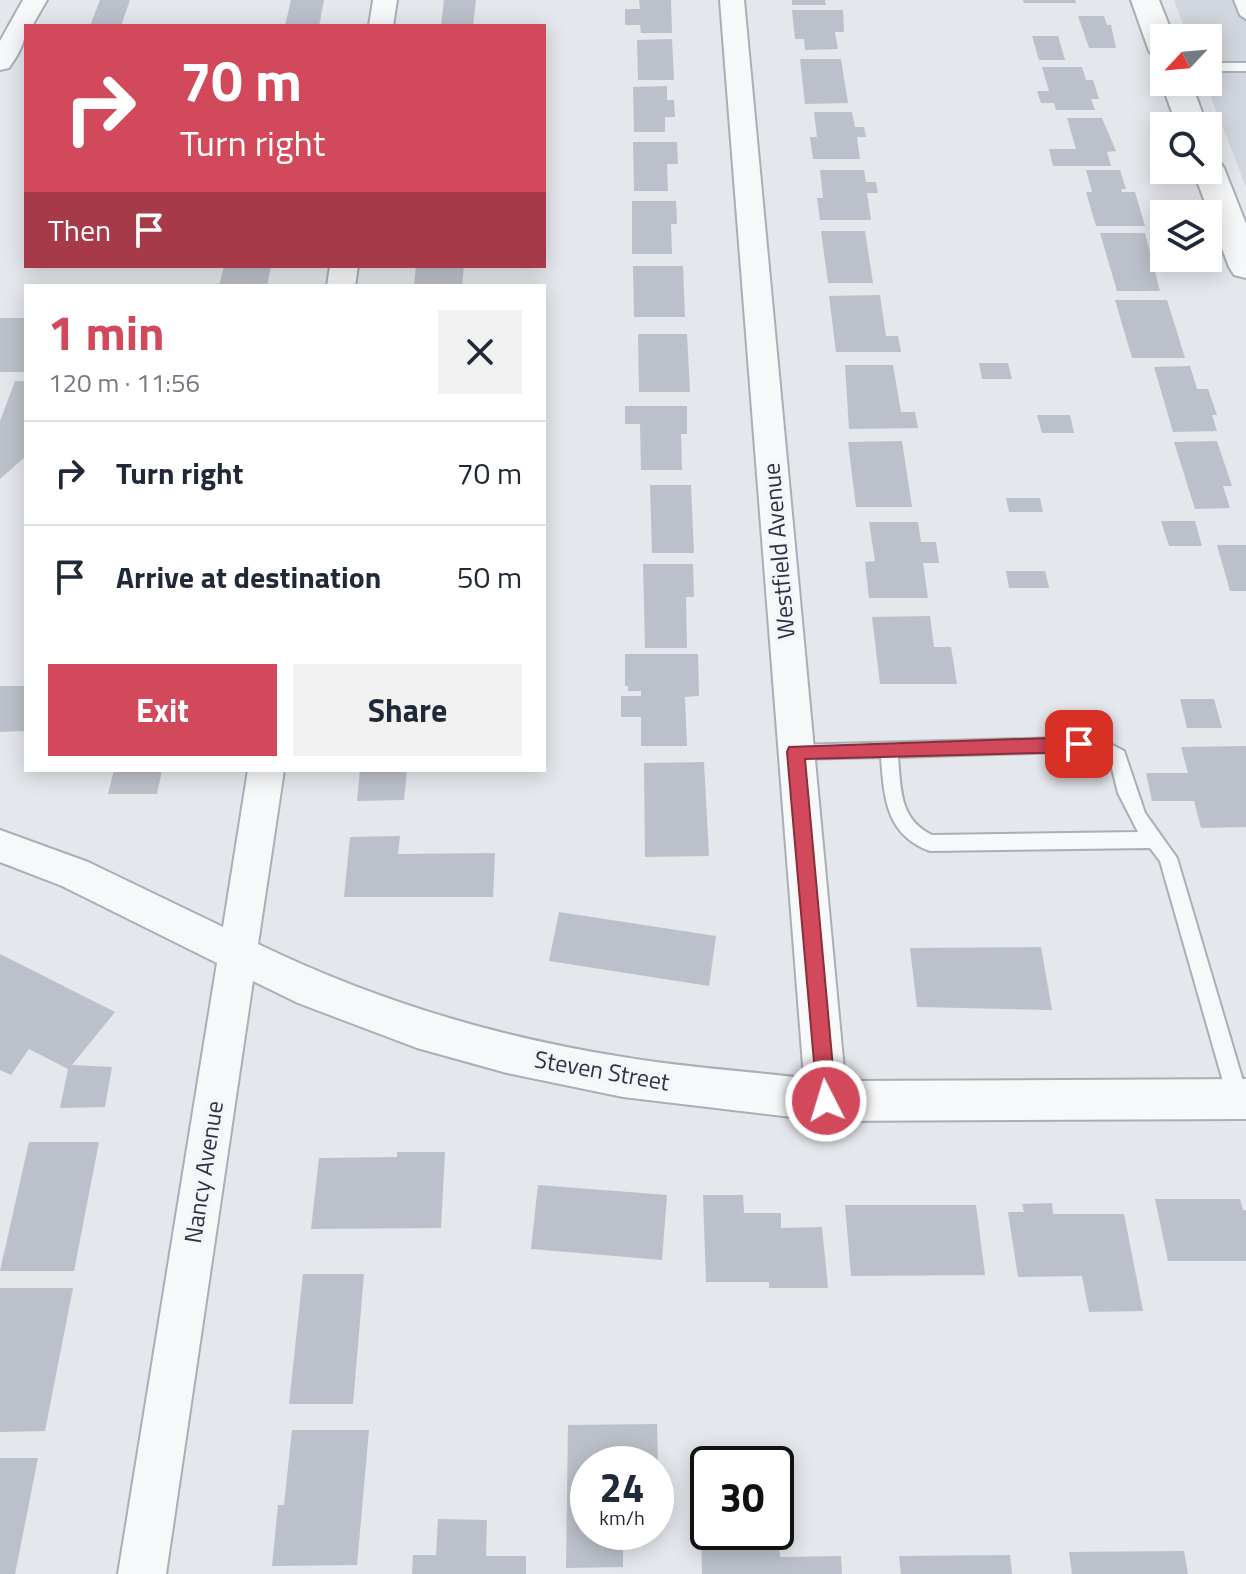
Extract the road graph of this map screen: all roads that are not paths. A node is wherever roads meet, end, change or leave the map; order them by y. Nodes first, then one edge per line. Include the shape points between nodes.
1 (35, 0) edge
2 (385, 0) edge
3 (732, 0) edge
4 (1145, 0) edge
5 (1240, 0) edge
6 (1246, 15) edge
7 (381, 24) edge
8 (1154, 24) edge
9 (0, 63) edge
10 (1222, 67) edge
11 (1246, 67) edge
12 (1214, 184) edge
13 (1246, 267) edge
14 (889, 749) junction
15 (796, 752) junction
16 (266, 772) edge
17 (1155, 840) junction
18 (0, 846) edge
19 (238, 955) junction
20 (1242, 1099) edge
21 (826, 1101) junction
22 (142, 1574) edge

1 - 9 street
2 - 7 street
3 - 15 street, Westfield Avenue
4 - 8 street
5 - 6 lane
10 - 11 lane
12 - 13 street
14 - 15 lane
14 - 17 lane via 1097,744 1118,756 1132,805
14 - 17 lane via 895,809 902,826 930,843
15 - 21 street, Westfield Avenue
16 - 19 street, Nancy Avenue
17 - 20 lane via 1168,858
18 - 19 street, Steven Street via 75,874
19 - 21 street, Steven Street via 327,996 507,1054 623,1077
19 - 22 street, Nancy Avenue
20 - 21 street, Steven Street

